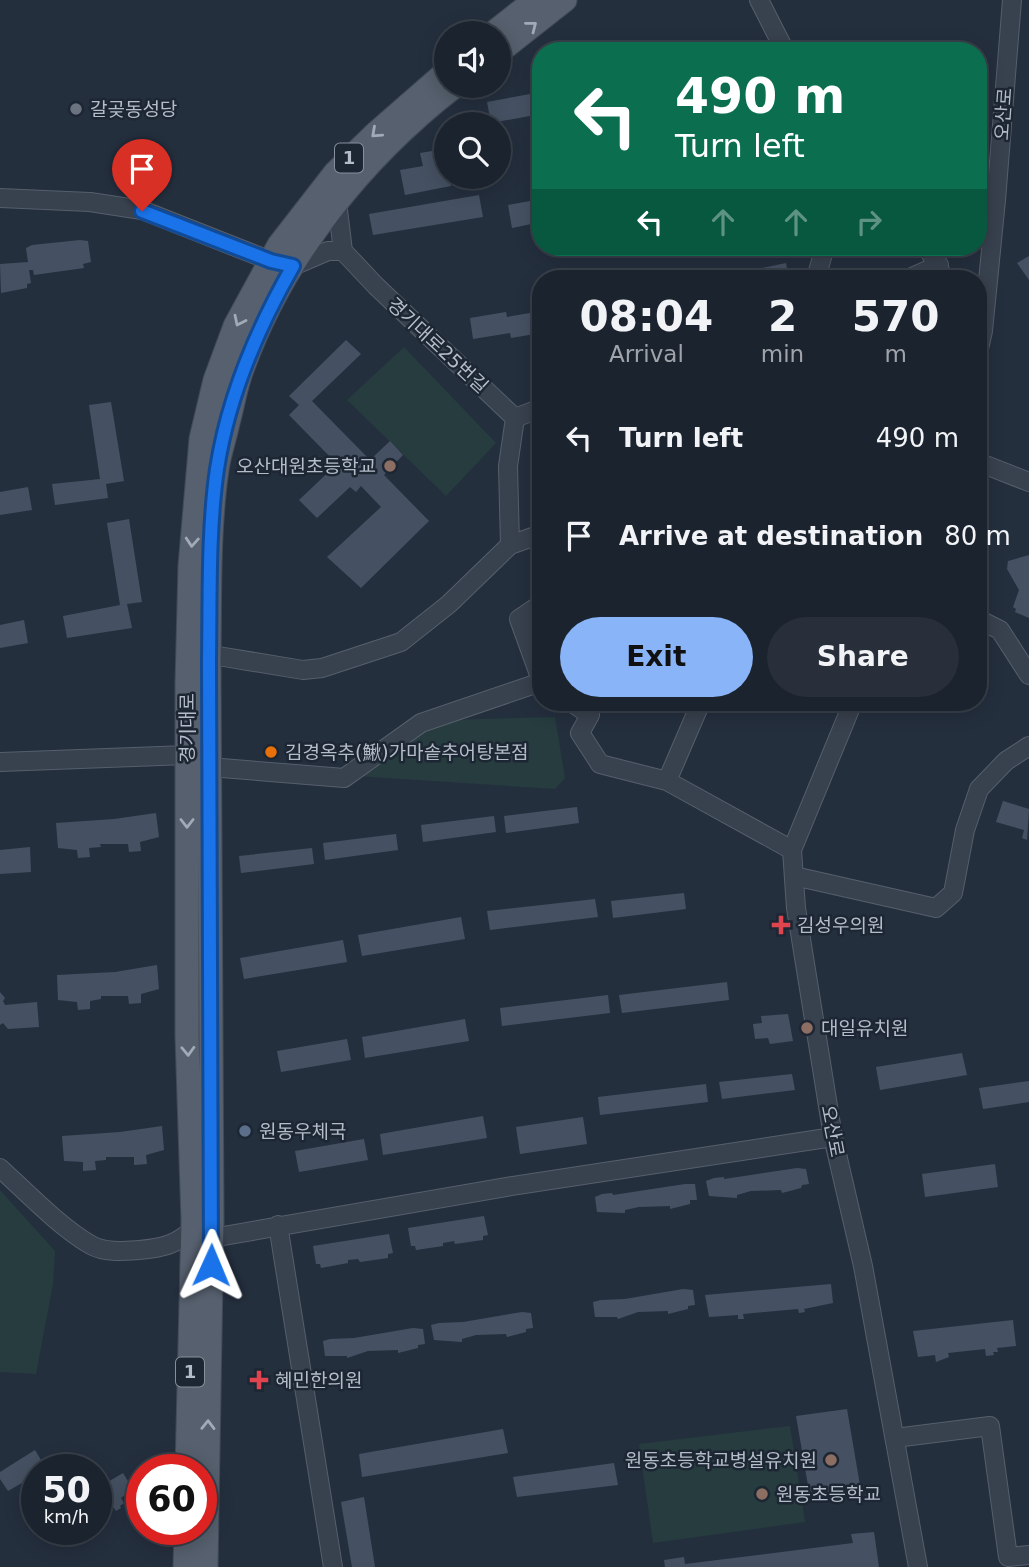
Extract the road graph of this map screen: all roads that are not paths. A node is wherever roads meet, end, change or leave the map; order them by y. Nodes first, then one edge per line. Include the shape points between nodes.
1 (535, 0) edge
2 (565, 0) edge
3 (759, 0) edge
4 (1012, 0) edge
5 (508, 21) edge
6 (780, 42) edge
7 (511, 43) edge
8 (434, 82) edge
9 (439, 98) edge
10 (0, 198) edge
11 (337, 202) junction
12 (344, 251) junction
13 (271, 261) junction
14 (293, 266) junction
15 (987, 291) edge
16 (532, 411) edge
17 (515, 418) junction
18 (987, 466) edge
19 (1029, 482) edge
20 (532, 540) edge
21 (510, 545) junction
22 (532, 610) edge
23 (987, 624) edge
24 (532, 656) edge
25 (209, 661) junction
26 (1029, 675) edge
27 (187, 684) junction
28 (532, 684) edge
29 (584, 711) edge
30 (697, 711) edge
31 (849, 711) edge
32 (1029, 746) edge
33 (187, 755) junction
34 (0, 762) edge
35 (209, 767) junction
36 (667, 781) junction
37 (792, 850) junction
38 (794, 876) junction
39 (833, 1138) junction
40 (0, 1168) edge
41 (278, 1225) junction
42 (202, 1234) junction
43 (166, 1248) junction
44 (192, 1275) junction
45 (895, 1438) junction
46 (187, 1454) edge
47 (186, 1545) edge
48 (1029, 1555) edge
49 (185, 1567) edge
50 (206, 1567) edge
51 (333, 1567) edge
52 (918, 1567) edge

1 - 5 main road
7 -> 2 main road
3 - 6 street
4 - 15 street, 오산로
8 -> 13 main road, 경기대로 / 1 via 335,173
9 - 11 main road, 경기대로 / 1
10 - 13 street via 90,202 142,211
11 - 12 street
11 - 14 main road, 경기대로 / 1
12 - 14 street via 328,251
12 - 17 street, 경기대로25번길
13 - 14 street
13 -> 27 main road, 경기대로 / 1 via 235,326 215,380 201,439
14 - 25 main road, 경기대로 / 1 via 243,367 217,469
16 - 17 street
17 - 21 street via 508,466
18 - 19 street
20 - 21 street
21 - 25 street via 449,604 401,642 303,670 218,656
22 - 24 street via 519,619
23 - 26 street via 1000,630
25 - 27 street
25 - 35 main road, 경기대로 / 1
27 - 33 main road, 경기대로 / 1
28 - 35 street via 421,723 344,778
29 - 36 street via 590,715 580,733 600,764
30 - 36 street
31 - 37 street, 오산로
32 - 38 street via 1006,761 979,789 965,830 953,893 936,908
33 - 34 street
33 - 35 street
33 -> 42 main road, 경기대로 / 1 via 187,1023
35 - 42 main road, 경기대로 / 1
36 - 37 street
37 - 38 street, 오산로
38 - 39 street, 오산로
39 - 41 street
39 - 45 street, 오산로
40 - 43 street via 93,1246 117,1251
41 - 42 street
41 - 51 street
42 - 43 street
42 - 44 main road, 경기대로 / 1
50 -> 42 main road, 경기대로 / 1
43 - 44 street
44 - 46 main road, 경기대로 / 1
45 - 48 street via 990,1426 1008,1557
45 - 52 street, 오산로
47 - 49 main road

